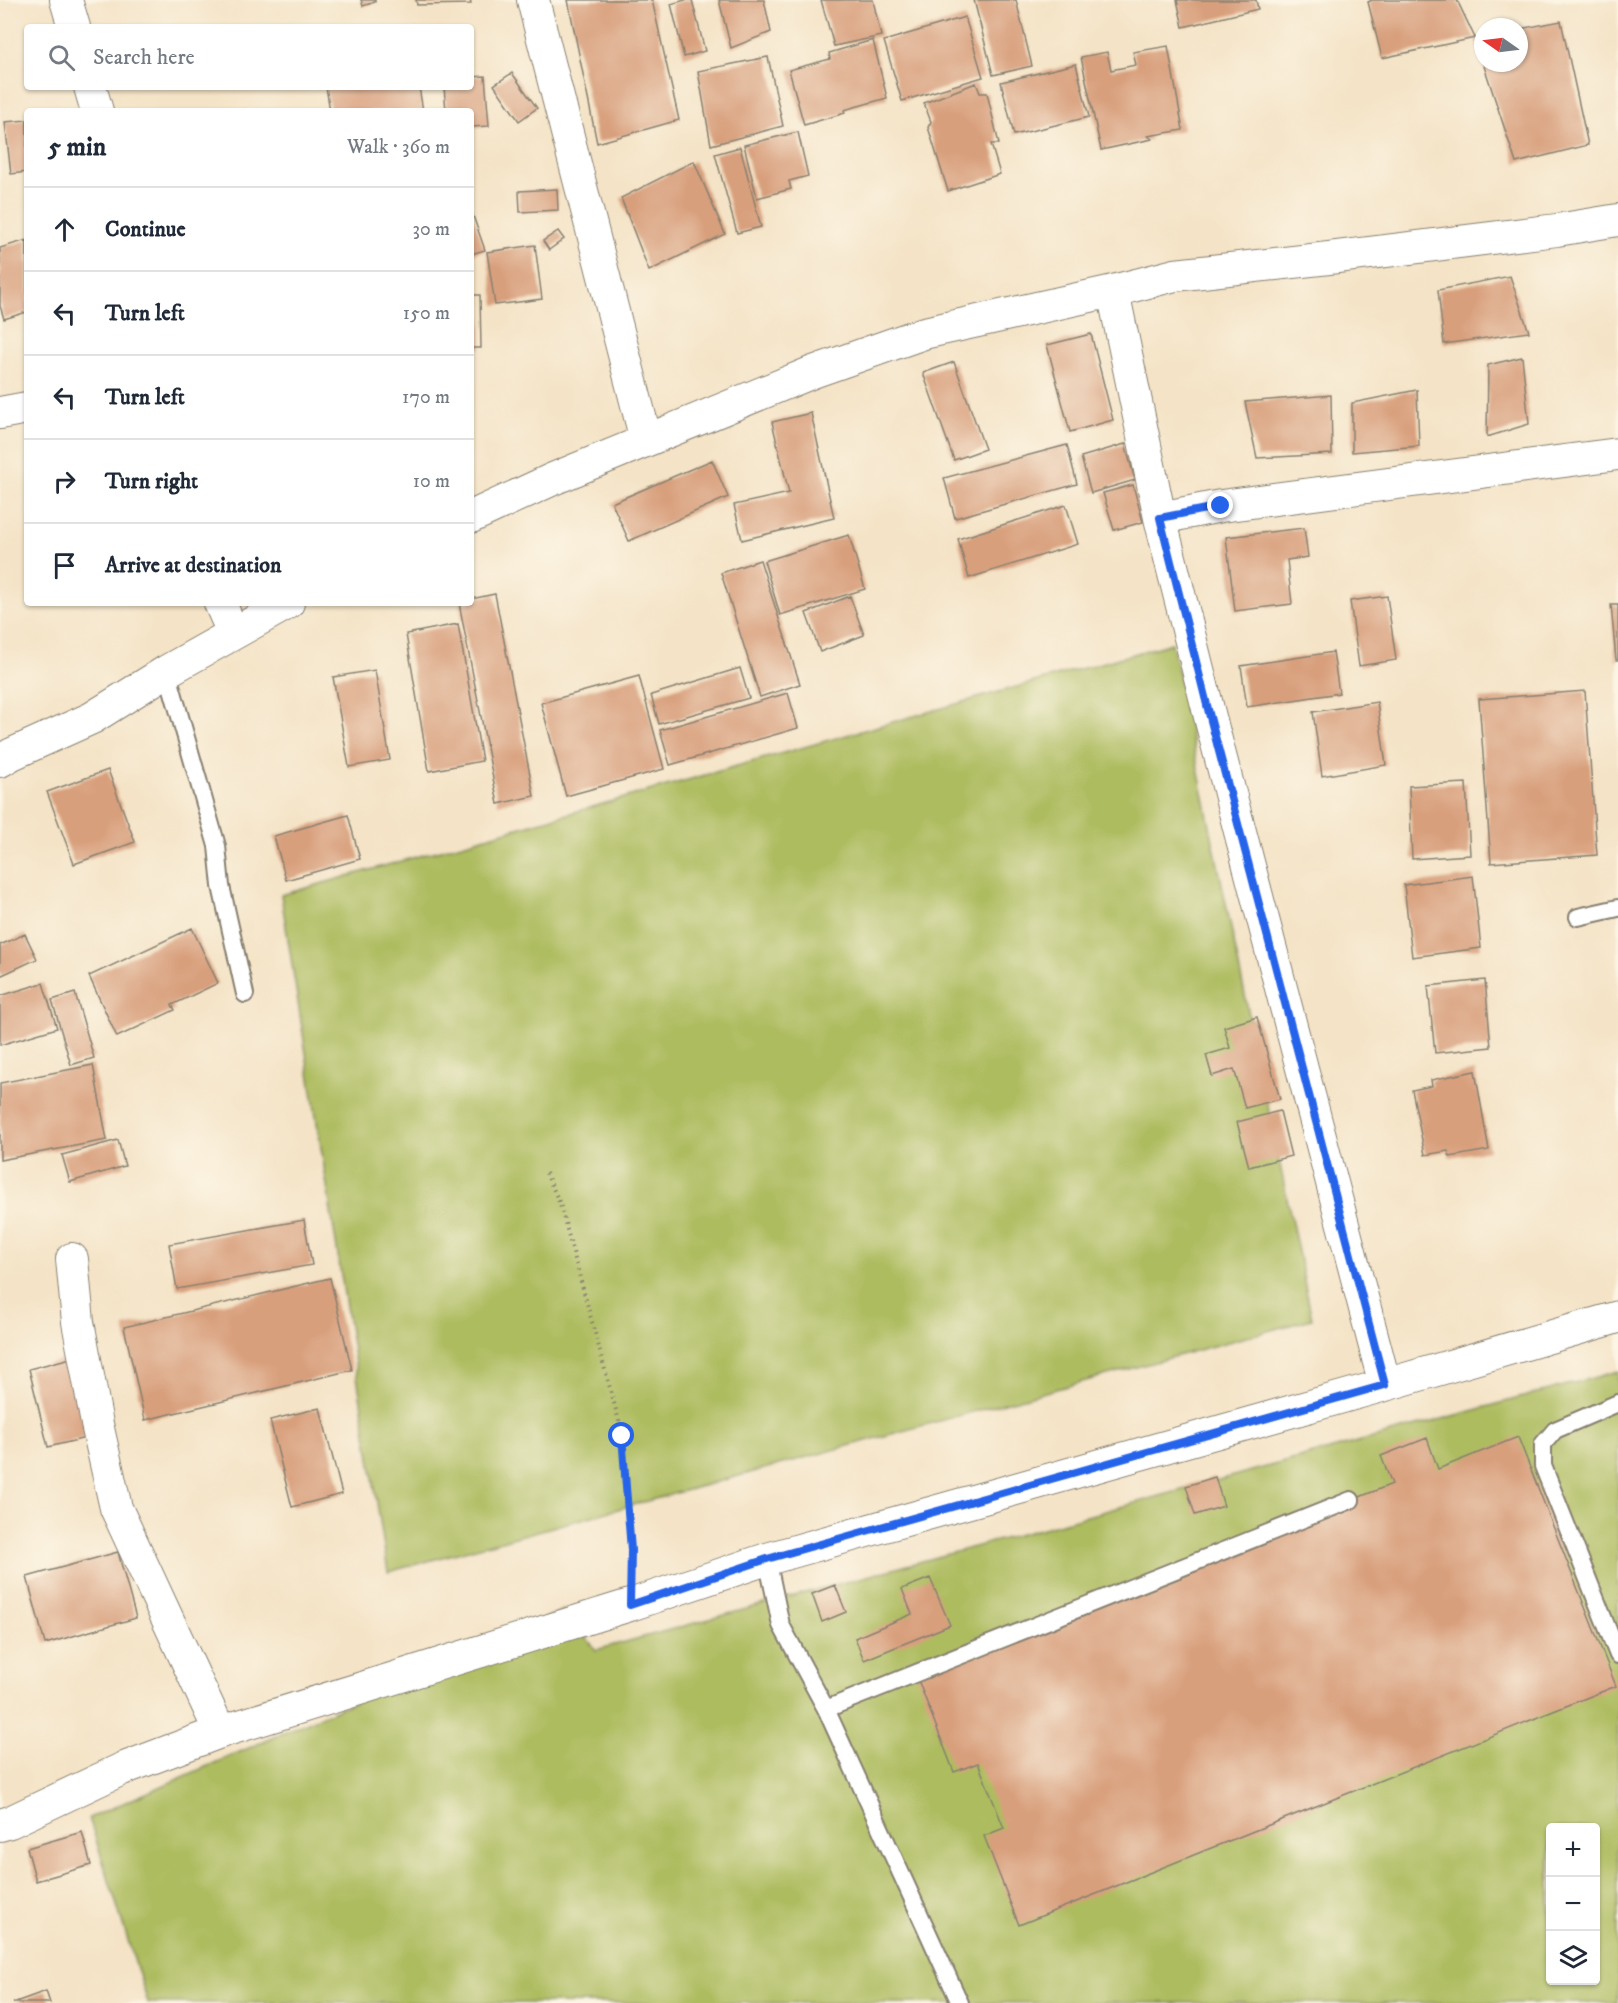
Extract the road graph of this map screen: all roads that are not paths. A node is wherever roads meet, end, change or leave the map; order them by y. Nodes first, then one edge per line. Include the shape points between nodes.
1 (66, 0) edge
2 (533, 0) edge
3 (73, 24) edge
4 (91, 90) edge
5 (96, 108) edge
6 (1618, 220) edge
7 (1113, 291) junction
8 (24, 409) edge
9 (0, 413) edge
10 (646, 440) junction
11 (1618, 454) edge
12 (474, 517) edge
13 (1160, 518) junction
14 (221, 606) edge
15 (282, 606) edge
16 (233, 633) junction
17 (167, 670) junction
18 (0, 761) edge
19 (1618, 908) edge
20 (1578, 917) dead end
21 (245, 994) dead end
22 (72, 1259) dead end
23 (1618, 1317) edge
24 (1385, 1385) junction
25 (1618, 1403) edge
26 (1351, 1500) dead end
27 (767, 1559) junction
28 (1618, 1656) edge
29 (826, 1709) junction
30 (220, 1732) junction
31 (0, 1825) edge
32 (960, 2003) edge

1 - 3 street
2 - 10 street
4 - 5 street
6 - 7 street via 1175,275
7 - 10 street via 924,333 813,372
7 - 13 street
8 - 9 street
10 - 12 street
11 - 13 street via 1221,506
13 - 24 street
14 - 16 street
15 - 16 street
16 - 17 street
17 - 18 street via 92,718
17 - 21 lane via 217,846 221,886
19 - 20 lane
22 - 30 street via 78,1323 116,1508
23 - 24 street
24 - 27 street
25 - 28 lane via 1555,1430 1543,1444 1543,1466
26 - 29 lane
27 - 29 lane via 781,1624
27 - 30 street
29 - 32 lane
30 - 31 street via 122,1769

